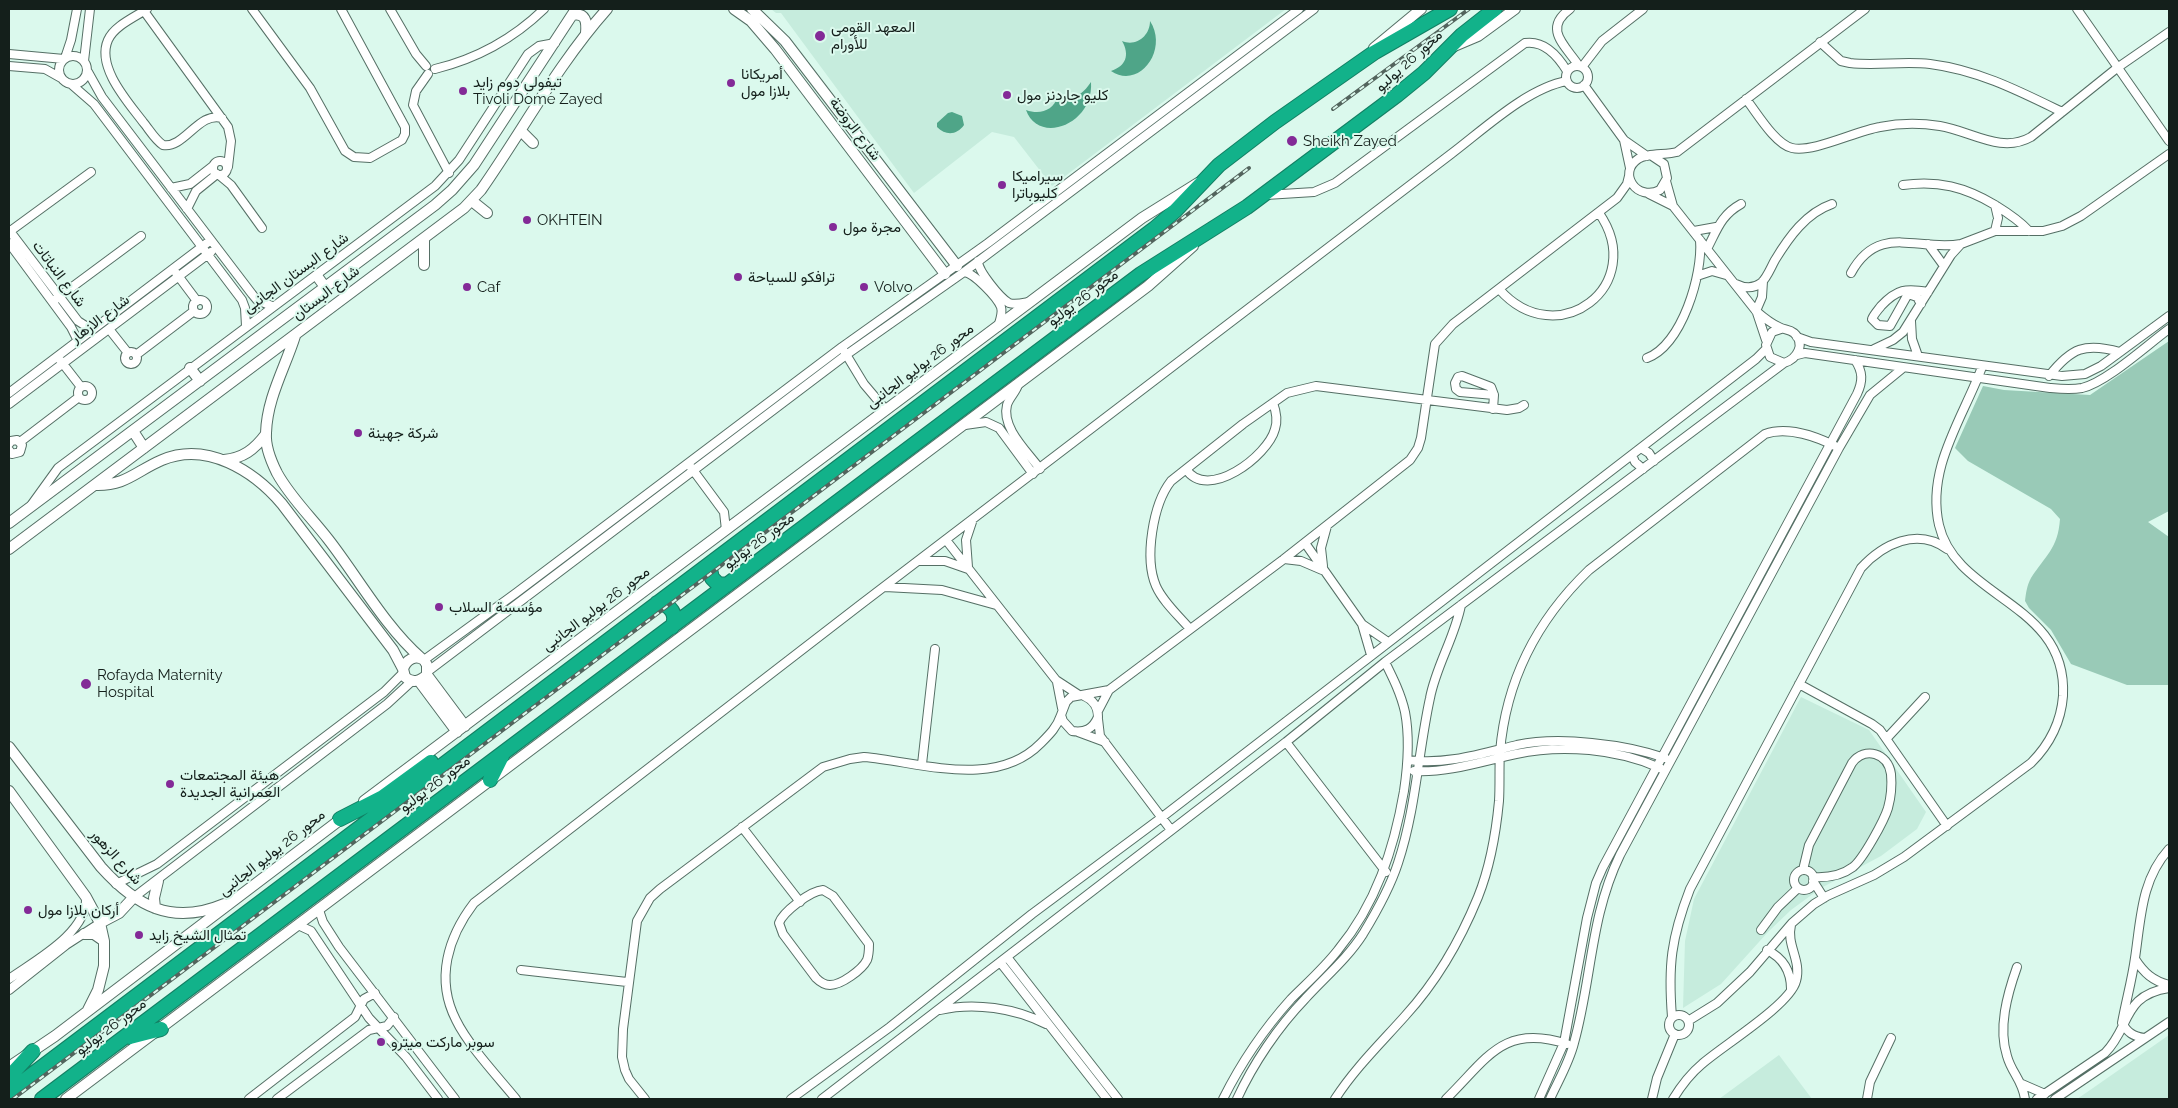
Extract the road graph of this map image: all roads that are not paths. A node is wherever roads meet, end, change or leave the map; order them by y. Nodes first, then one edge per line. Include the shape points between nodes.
1 (77, 9) edge
2 (90, 9) edge
3 (252, 9) edge
4 (341, 9) edge
5 (390, 9) edge
6 (544, 9) edge
7 (607, 9) edge
8 (734, 9) edge
9 (752, 9) edge
10 (1299, 9) edge
11 (1314, 9) edge
12 (1421, 9) edge
13 (1450, 9) edge
14 (1495, 9) edge
15 (1515, 9) edge
16 (1570, 9) edge
17 (1643, 9) edge
18 (1865, 9) edge
19 (2077, 9) edge
20 (145, 10) edge
21 (574, 12) edge
22 (2169, 32) edge
23 (586, 33) junction
24 (1820, 42) junction
25 (555, 43) junction
26 (1449, 48) junction
27 (9, 54) edge
28 (64, 59) junction
29 (84, 61) junction
30 (1359, 62) junction
31 (9, 66) edge
32 (1580, 66) junction
33 (2117, 68) junction
34 (429, 70) junction
35 (1567, 71) junction
36 (88, 72) junction
37 (1217, 77) junction
38 (61, 78) junction
39 (1567, 81) junction
40 (71, 84) junction
41 (1584, 85) junction
42 (1746, 99) junction
43 (212, 105) junction
44 (2062, 112) junction
45 (210, 117) junction
46 (222, 118) junction
47 (521, 130) junction
48 (1624, 140) junction
49 (2169, 141) edge
50 (533, 143) dead end
51 (229, 151) junction
52 (1677, 152) junction
53 (2169, 154) edge
54 (1650, 156) junction
55 (216, 163) junction
56 (228, 168) junction
57 (91, 172) dead end
58 (449, 172) junction
59 (1630, 172) junction
60 (218, 175) junction
61 (1667, 177) junction
62 (1203, 180) junction
63 (231, 185) junction
64 (1902, 185) dead end
65 (171, 188) junction
66 (1059, 189) junction
67 (1645, 193) junction
68 (1262, 196) junction
69 (1064, 197) junction
70 (1617, 198) junction
71 (472, 201) junction
72 (1740, 204) dead end
73 (1832, 204) dead end
74 (1995, 205) junction
75 (1673, 206) junction
76 (187, 209) junction
77 (1599, 213) junction
78 (487, 214) dead end
79 (262, 228) dead end
80 (1716, 228) junction
81 (9, 231) edge
82 (1995, 231) junction
83 (2029, 231) junction
84 (1694, 232) junction
85 (140, 236) dead end
86 (1200, 238) junction
87 (424, 239) junction
88 (1700, 239) junction
89 (211, 240) junction
90 (9, 243) edge
91 (1928, 244) junction
92 (1961, 244) junction
93 (202, 247) junction
94 (217, 248) junction
95 (1707, 249) junction
96 (208, 255) junction
97 (978, 261) junction
98 (424, 265) dead end
99 (958, 265) junction
100 (1944, 266) junction
101 (173, 269) junction
102 (1851, 272) dead end
103 (946, 274) junction
104 (1728, 275) junction
105 (179, 276) junction
106 (317, 276) junction
107 (1697, 276) junction
108 (1763, 281) junction
109 (1735, 284) junction
110 (325, 287) junction
111 (1499, 289) junction
112 (1908, 292) junction
113 (1928, 292) junction
114 (56, 299) junction
115 (197, 301) junction
116 (1029, 302) junction
117 (1921, 304) junction
118 (272, 306) junction
119 (194, 311) junction
120 (1756, 311) junction
121 (2169, 316) edge
122 (1911, 322) junction
123 (246, 326) junction
124 (998, 327) junction
125 (1781, 328) junction
126 (109, 329) junction
127 (2169, 329) edge
128 (92, 330) junction
129 (295, 335) junction
130 (1797, 336) junction
131 (1766, 340) junction
132 (78, 341) junction
133 (842, 347) junction
134 (1766, 349) junction
135 (1870, 350) junction
136 (2120, 352) junction
137 (846, 355) junction
138 (1797, 355) junction
139 (57, 356) junction
140 (1918, 356) junction
141 (1648, 358) dead end
142 (1855, 360) junction
143 (1784, 362) junction
144 (62, 364) junction
145 (1982, 367) junction
146 (190, 368) junction
147 (1903, 368) junction
148 (2049, 376) junction
149 (1978, 378) junction
150 (200, 380) junction
151 (1019, 382) junction
152 (81, 388) junction
153 (9, 393) edge
154 (1494, 395) junction
155 (79, 396) junction
156 (776, 396) junction
157 (1426, 400) junction
158 (1273, 402) junction
159 (9, 404) edge
160 (782, 404) junction
161 (1524, 405) dead end
162 (759, 409) junction
163 (1493, 409) junction
164 (886, 410) junction
165 (764, 417) junction
166 (1007, 422) junction
167 (963, 425) junction
168 (999, 428) junction
169 (133, 431) junction
170 (266, 434) junction
171 (10, 441) edge
172 (20, 442) junction
173 (1830, 443) junction
174 (144, 448) junction
175 (1641, 448) junction
176 (1839, 448) junction
177 (9, 450) edge
178 (1632, 455) junction
179 (224, 460) junction
180 (1028, 460) junction
181 (1654, 461) junction
182 (688, 463) junction
183 (1040, 469) junction
184 (1186, 469) junction
185 (1643, 469) junction
186 (693, 470) junction
187 (676, 471) junction
188 (1033, 474) junction
189 (682, 479) junction
190 (95, 485) junction
191 (29, 508) junction
192 (972, 521) junction
193 (9, 524) edge
194 (1328, 524) junction
195 (1939, 524) junction
196 (604, 525) junction
197 (726, 530) junction
198 (610, 533) junction
199 (594, 534) junction
200 (328, 539) junction
201 (1925, 539) junction
202 (946, 540) junction
203 (599, 541) junction
204 (1305, 543) junction
205 (316, 548) junction
206 (9, 549) edge
207 (1950, 551) junction
208 (1284, 559) junction
209 (919, 561) junction
210 (1492, 562) junction
211 (710, 565) junction
212 (969, 569) junction
213 (1326, 572) junction
214 (1502, 574) junction
215 (358, 580) junction
216 (727, 585) junction
217 (885, 586) junction
218 (346, 588) junction
219 (516, 593) junction
220 (522, 601) junction
221 (657, 603) junction
222 (996, 605) junction
223 (1461, 605) junction
224 (1362, 624) junction
225 (672, 627) junction
226 (1190, 629) junction
227 (403, 641) junction
228 (1388, 642) junction
229 (935, 649) dead end
230 (393, 650) junction
231 (1371, 655) junction
232 (422, 659) junction
233 (1385, 662) junction
234 (403, 671) junction
235 (421, 677) junction
236 (1056, 680) junction
237 (1799, 684) junction
238 (1109, 690) junction
239 (1081, 696) junction
240 (1926, 697) dead end
241 (1062, 711) junction
242 (1098, 714) junction
243 (461, 729) junction
244 (1075, 731) junction
245 (1050, 735) junction
246 (1887, 738) junction
247 (1286, 742) junction
248 (1107, 743) junction
249 (468, 746) junction
250 (9, 747) edge
251 (504, 752) junction
252 (1500, 755) junction
253 (1661, 757) junction
254 (1408, 760) junction
255 (1671, 761) junction
256 (1420, 762) junction
257 (290, 764) junction
258 (922, 764) junction
259 (1657, 766) junction
260 (1666, 770) junction
261 (1407, 771) junction
262 (1418, 771) junction
263 (296, 772) junction
264 (490, 780) junction
265 (9, 791) edge
266 (1161, 818) junction
267 (340, 819) junction
268 (1947, 826) junction
269 (742, 827) junction
270 (207, 828) junction
271 (1171, 830) junction
272 (213, 836) junction
273 (2169, 849) edge
274 (1384, 870) junction
275 (1803, 870) junction
276 (1392, 879) junction
277 (1813, 879) junction
278 (1080, 880) junction
279 (158, 881) junction
280 (116, 884) junction
281 (1801, 888) junction
282 (1089, 892) junction
283 (86, 897) junction
284 (239, 897) junction
285 (133, 898) junction
286 (1824, 898) junction
287 (800, 902) junction
288 (1814, 904) junction
289 (155, 908) junction
290 (319, 910) junction
291 (323, 922) junction
292 (100, 923) junction
293 (1792, 923) junction
294 (298, 925) junction
295 (1761, 930) dead end
296 (311, 931) junction
297 (84, 934) junction
298 (104, 941) junction
299 (1768, 950) junction
300 (1007, 956) junction
301 (2135, 960) junction
302 (1000, 962) junction
303 (2017, 968) dead end
304 (521, 970) dead end
305 (9, 980) edge
306 (628, 982) junction
307 (2169, 986) edge
308 (9, 990) edge
309 (1791, 990) junction
310 (374, 992) junction
311 (361, 1006) junction
312 (936, 1011) junction
313 (87, 1013) junction
314 (1672, 1017) junction
315 (394, 1018) junction
316 (1688, 1021) junction
317 (2169, 1022) edge
318 (2122, 1023) junction
319 (1050, 1026) junction
320 (380, 1027) junction
321 (161, 1029) junction
322 (1675, 1034) junction
323 (875, 1038) junction
324 (1891, 1038) dead end
325 (2144, 1038) junction
326 (122, 1039) junction
327 (1564, 1043) junction
328 (1573, 1046) junction
329 (34, 1051) junction
330 (885, 1051) junction
331 (9, 1067) edge
332 (9, 1077) edge
333 (2022, 1084) junction
334 (9, 1092) edge
335 (2045, 1094) junction
336 (42, 1099) edge
337 (66, 1099) edge
338 (249, 1099) edge
339 (277, 1099) edge
340 (438, 1099) edge
341 (455, 1099) edge
342 (516, 1099) edge
343 (645, 1099) edge
344 (791, 1099) edge
345 (822, 1099) edge
346 (1107, 1099) edge
347 (1118, 1099) edge
348 (1223, 1099) edge
349 (1237, 1099) edge
350 (1335, 1099) edge
351 (1446, 1099) edge
352 (1539, 1099) edge
353 (1550, 1099) edge
354 (1652, 1099) edge
355 (1673, 1099) edge
356 (1866, 1099) edge
357 (2025, 1099) edge
358 (2037, 1099) edge
359 (2055, 1099) edge

1 - 28 street
2 - 29 street
3 - 4 street via 310,88 345,151 354,157 370,158 402,140 405,127
5 - 34 street
6 - 34 street via 493,48
7 - 23 main road, شارع البستان
8 - 103 main road, شارع الروضة via 751,21 776,49
9 - 99 main road, شارع الروضة via 785,41
10 - 37 street
11 - 37 street
12 - 30 main road
13 - 30 highway, محور 26 يوليو
14 - 26 highway, محور 26 يوليو
15 - 26 main road via 1472,39
16 - 32 street via 1558,21 1557,31
17 - 32 street via 1602,41
18 - 24 street
19 - 33 street
20 - 43 street
20 - 45 street via 114,31 108,40 106,58 118,88 163,145 174,144
21 - 23 main road via 586,20
21 - 25 main road, شارع البستان
22 - 33 street
23 - 47 main road, شارع البستان
24 - 42 street
24 - 44 street via 1841,61 1850,63 1913,63 1964,70 2002,83
25 - 58 street, شارع البستان الجانبى via 539,46 528,54
25 - 110 main road, شارع البستان via 479,158 459,182 435,205
26 - 68 highway, محور 26 يوليو via 1397,95
27 - 28 street
28 - 29 street via 75,56
28 - 38 street via 59,68
29 - 36 street
30 - 62 highway, محور 26 يوليو via 1244,145
31 - 38 street via 45,69
32 - 35 street
32 - 41 street via 1588,74
33 - 44 street
33 - 49 street
34 - 58 street via 416,91 413,105
35 - 39 street
35 - 68 street via 1546,47 1524,43 1336,183 1314,192
36 - 40 street via 82,82
36 - 65 street via 102,97
37 - 66 street
37 - 69 street
38 - 40 street
39 - 41 street via 1575,88
39 - 183 street via 1548,85 1532,94
40 - 93 street via 94,104
41 - 48 street
42 - 44 street via 1779,142 1802,149 1880,127 1913,124 1955,129 1997,144 2018,143 2031,137
42 - 52 street
43 - 45 street
43 - 46 street
45 - 46 street
46 - 51 street via 230,131
47 - 50 main road
47 - 71 main road, شارع البستان
48 - 54 street
48 - 59 street
51 - 55 street
51 - 56 street
52 - 54 street
52 - 61 street
53 - 83 street via 2069,223
54 - 59 street via 1637,159
54 - 61 street via 1664,164
55 - 56 street via 223,162
55 - 60 street
55 - 65 street via 190,184
56 - 60 street via 225,174
56 - 63 street
57 - 81 street
58 - 106 street, شارع البستان الجانبى via 428,192
59 - 67 street via 1633,186
59 - 70 street via 1627,184
60 - 63 street
60 - 76 street via 196,191
61 - 67 street via 1660,190
61 - 75 street
62 - 116 main road, محور 26 يوليو الجانبى via 1153,210
62 - 211 highway, محور 26 يوليو via 1154,230
63 - 79 street
64 - 74 street via 1947,184 1975,193
65 - 76 street
66 - 69 street
66 - 99 street
67 - 70 street
67 - 75 street
68 - 86 highway, محور 26 يوليو
69 - 97 street
70 - 77 street
71 - 78 main road
71 - 87 main road, شارع البستان
72 - 80 street via 1726,214
73 - 108 street via 1817,211 1801,225
74 - 82 street via 1998,218
74 - 83 street
75 - 84 street
76 - 89 street
77 - 111 street
77 - 111 street via 1612,237 1614,264 1603,289 1588,304 1571,313 1544,316 1519,307
80 - 84 street
80 - 95 street
81 - 114 street, شارع النباتات
82 - 83 street
82 - 92 street
84 - 88 street
85 - 114 street
86 - 151 main road via 1162,275
86 - 216 highway, محور 26 يوليو via 1141,274
87 - 98 main road
87 - 129 main road, شارع البستان
88 - 95 street
88 - 107 street
89 - 93 street, شارع الازهار
89 - 94 street
90 - 114 street, شارع النباتات
91 - 92 street
91 - 100 street
91 - 102 street via 1903,241 1879,245 1858,259
92 - 100 street
93 - 96 street
93 - 101 street, شارع الازهار
94 - 96 street, شارع الازهار
94 - 118 street via 257,300
95 - 104 street
96 - 105 street, شارع الازهار
96 - 123 street via 242,300
97 - 99 street
97 - 116 street via 981,272 1006,301 1013,304
99 - 103 street
99 - 103 main road via 947,265
99 - 124 street via 974,275 1000,305 1002,312
100 - 113 street
101 - 105 street
101 - 128 street, شارع الازهار
103 - 133 street
103 - 137 street
104 - 107 street via 1712,271
104 - 109 street
105 - 115 street
105 - 126 street, شارع الازهار
106 - 110 main road
106 - 118 street, شارع البستان الجانبى
107 - 141 street via 1686,310 1669,341 1662,350
108 - 109 street via 1750,288
108 - 120 street via 1762,297
109 - 120 street
110 - 150 main road, شارع البستان
111 - 157 street via 1438,339 1432,355
112 - 112 street via 1891,295 1874,315 1874,323 1892,324
112 - 113 street
112 - 117 street
113 - 117 street
114 - 128 street, شارع النباتات via 82,325
114 - 132 street, شارع النباتات
115 - 119 street
115 - 119 street via 204,302 208,308 200,315
116 - 124 main road, محور 26 يوليو الجانبى
117 - 122 street
118 - 123 street, شارع البستان الجانبى
119 - 126 street via 132,354
120 - 125 street
120 - 131 street
121 - 136 street
122 - 135 street via 1893,340
122 - 140 street
123 - 146 street, شارع البستان الجانبى
124 - 164 main road, محور 26 يوليو الجانبى
125 - 130 street
125 - 131 street
126 - 144 street, شارع الازهار
127 - 149 street via 2103,378 2083,388 2061,389
128 - 132 street, شارع الازهار
129 - 170 main road via 272,396
129 - 174 main road, شارع البستان
130 - 135 street via 1806,341
130 - 138 street via 1800,346
131 - 134 street
132 - 139 street, شارع الازهار
133 - 137 street
133 - 156 street
134 - 143 street via 1774,360
134 - 175 street
135 - 140 street
136 - 148 street via 2085,374
136 - 148 street via 2101,348 2081,349 2066,355
137 - 160 street
137 - 164 street
138 - 142 street via 1805,353
138 - 143 street
139 - 144 street
139 - 153 street, شارع الازهار
140 - 145 street
142 - 147 street
142 - 173 street via 1860,368 1861,386
143 - 181 street
144 - 152 street
144 - 159 street, شارع الازهار
145 - 148 street
145 - 149 street
146 - 150 main road
146 - 191 street, شارع البستان الجانبى via 58,468
147 - 149 street
147 - 176 street via 1870,395
149 - 195 street via 1941,460 1936,492
150 - 169 main road, شارع البستان
151 - 166 street via 1007,406
151 - 167 main road
152 - 155 street
152 - 155 street via 89,387 93,393 85,401
154 - 154 street via 1488,385 1462,376 1455,383 1460,392
154 - 163 street
155 - 172 street
156 - 160 street
156 - 162 street
157 - 158 street via 1316,386 1287,393
157 - 163 street
157 - 194 street via 1421,438 1410,460
158 - 184 street
158 - 184 street via 1276,420 1272,438 1247,463 1225,477 1208,481 1190,476
160 - 165 street
161 - 163 street via 1513,410
162 - 165 street
162 - 182 street
164 - 197 main road, محور 26 يوليو الجانبى
165 - 186 street
166 - 168 street
166 - 180 street
167 - 168 street via 986,422
167 - 264 main road
168 - 180 street
169 - 174 main road
169 - 191 main road, شارع البستان
170 - 179 main road via 243,456
170 - 200 main road via 268,451 278,474
171 - 172 street
172 - 177 street via 20,452 12,454
173 - 176 street
173 - 252 street via 1790,432 1765,434 1589,570 1552,610 1527,652 1509,698
173 - 253 street
174 - 190 main road, شارع البستان
175 - 178 street
175 - 181 street
176 - 255 street
178 - 185 street
178 - 210 street
179 - 190 main road via 203,455 179,455 161,460 120,483
179 - 205 main road via 258,479 270,490
180 - 183 street
180 - 188 street
181 - 185 street
182 - 186 street
182 - 187 street
183 - 188 street
184 - 226 street via 1171,480 1160,498 1151,552 1156,586
185 - 214 street
186 - 189 street
186 - 197 street via 724,512
187 - 189 street
187 - 196 street
188 - 192 street
189 - 198 street
190 - 206 main road, شارع البستان
191 - 193 main road, شارع البستان
192 - 202 street
192 - 212 street via 966,540
194 - 204 street
194 - 213 street via 1321,548
195 - 201 street
195 - 207 street
196 - 198 street
196 - 199 street
197 - 243 main road, محور 26 يوليو الجانبى
198 - 203 street
199 - 203 street
199 - 219 street
200 - 205 main road
200 - 215 main road
201 - 207 street
201 - 237 street via 1894,542 1861,568
202 - 209 street
202 - 212 street
203 - 220 street
204 - 208 street
204 - 213 street
205 - 218 main road
207 - 268 street via 1970,572 2040,628 2059,664 2063,691 2057,724 2041,753
208 - 213 street via 1301,561
208 - 226 street
209 - 212 street via 945,561
209 - 217 street
210 - 214 street
210 - 228 street
211 - 216 highway via 712,578 718,584
211 - 221 highway, محور 26 يوليو
212 - 222 street
213 - 224 street
214 - 223 street
215 - 218 main road
215 - 227 main road
216 - 225 highway, محور 26 يوليو
217 - 222 street via 942,590
217 - 342 street via 494,886 474,903 462,919 452,938 447,958 449,1000 464,1034
218 - 230 main road
219 - 220 street
219 - 232 street
220 - 235 street
221 - 225 highway via 671,608 675,618
221 - 249 highway, محور 26 يوليو
222 - 236 street
223 - 233 street
223 - 256 street via 1433,685
224 - 228 street
224 - 231 street
225 - 251 highway, محور 26 يوليو
226 - 238 street
227 - 230 main road
227 - 232 main road
228 - 231 street
229 - 258 street
230 - 234 main road
231 - 266 street
232 - 234 main road via 409,660
232 - 235 main road
233 - 247 street
233 - 254 street via 1405,712
234 - 235 main road via 408,680
234 - 257 street via 384,692
235 - 243 main road
235 - 263 street
236 - 239 street
236 - 241 street
237 - 246 street via 1872,724
237 - 314 street via 1682,908 1670,966
238 - 239 street
238 - 242 street
239 - 241 street via 1071,697
239 - 242 street via 1091,699
240 - 246 street
241 - 244 street via 1067,727
241 - 245 street
242 - 244 street via 1091,728
242 - 248 street via 1100,736
243 - 267 main road, محور 26 يوليو الجانبى
244 - 245 street
244 - 248 street
245 - 258 street via 1036,748 1004,766 966,770
246 - 268 street
247 - 271 street
247 - 274 street
248 - 266 street
249 - 267 highway via 439,757 383,797
249 - 334 highway, محور 26 يوليو
250 - 280 main road, شارع الزهور
251 - 264 highway
251 - 326 highway, محور 26 يوليو
252 - 253 street via 1534,743 1583,742
252 - 256 street
252 - 259 street via 1580,750 1614,754
252 - 262 street via 1456,767
252 - 350 street via 1499,802 1493,842 1479,895 1464,930 1433,981
253 - 255 street
253 - 259 street
254 - 256 street
254 - 261 street
255 - 260 street
256 - 262 street
257 - 263 street
257 - 270 street
258 - 269 street via 864,757 836,762 823,767
259 - 260 street
259 - 327 street via 1596,883
260 - 328 street via 1606,886
261 - 262 street
261 - 274 street via 1397,828
262 - 276 street via 1406,834
263 - 272 street
264 - 290 main road
265 - 283 main road
266 - 271 street
266 - 278 street
267 - 284 main road, محور 26 يوليو الجانبى
268 - 286 street via 1890,866
269 - 287 street
269 - 306 street via 650,898 637,921
270 - 272 street
270 - 280 street via 157,864
271 - 282 street
272 - 279 street
273 - 301 street via 2156,865 2142,899
274 - 276 street
274 - 348 street via 1353,931 1267,1028
275 - 277 street via 1809,872
275 - 277 street via 1809,845 1852,763 1870,752 1884,759 1891,781 1888,810 1861,858 1834,876
275 - 281 street via 1794,879
276 - 349 street via 1356,943 1280,1028
277 - 281 street via 1810,887
277 - 286 street
278 - 282 street
278 - 323 street
279 - 285 street
279 - 289 main road
280 - 285 main road, شارع الزهور
281 - 288 street
281 - 295 street via 1778,907
282 - 300 street
283 - 292 main road
283 - 305 street via 84,913 70,934
284 - 289 main road, شارع الزهور via 190,913 171,913
284 - 313 main road, محور 26 يوليو الجانبى
285 - 289 main road, شارع الزهور
285 - 292 main road via 119,913
286 - 288 street
287 - 287 street via 781,918 780,929 821,983 836,984 864,965 869,944 828,892 816,890
288 - 293 street
290 - 291 street
290 - 294 main road
291 - 296 street via 314,925
291 - 310 street
292 - 297 street
292 - 298 main road
293 - 299 street
293 - 309 street via 1790,938 1798,974
294 - 296 street
294 - 321 main road
296 - 311 street
297 - 298 main road via 94,934
297 - 308 street
298 - 313 main road via 102,978
299 - 309 street via 1784,963 1790,976
299 - 316 street via 1718,1003
300 - 302 street
300 - 347 street
301 - 307 street via 2154,980
301 - 318 street
302 - 312 street
302 - 319 street
303 - 333 street via 2006,1004 2004,1042 2012,1069
304 - 306 street
306 - 343 street via 622,1057 629,1079
307 - 318 street via 2136,1003
309 - 355 street via 1768,1014 1693,1072
310 - 311 street via 364,999
310 - 315 street
311 - 320 street
311 - 338 street via 355,1018
312 - 319 street via 964,1007 995,1009 1025,1014
312 - 330 street
313 - 329 main road, محور 26 يوليو الجانبى
314 - 316 street via 1679,1015
314 - 322 street via 1669,1028
315 - 320 street via 387,1026
315 - 341 street
316 - 322 street via 1687,1030
317 - 325 street
318 - 325 street via 2134,1037
318 - 335 street via 2113,1045 2105,1053
319 - 346 street
320 - 339 street via 369,1030
320 - 340 street
321 - 326 highway
321 - 337 main road
322 - 354 street
323 - 330 street
323 - 344 street
324 - 356 street via 1870,1082
325 - 359 street
326 - 336 highway, محور 26 يوليو
327 - 328 street
327 - 351 street via 1534,1037 1507,1042 1486,1058
327 - 352 street
328 - 353 street
329 - 331 main road, محور 26 يوليو الجانبى
329 - 332 highway
330 - 345 street
333 - 335 street
333 - 357 street
335 - 358 street

